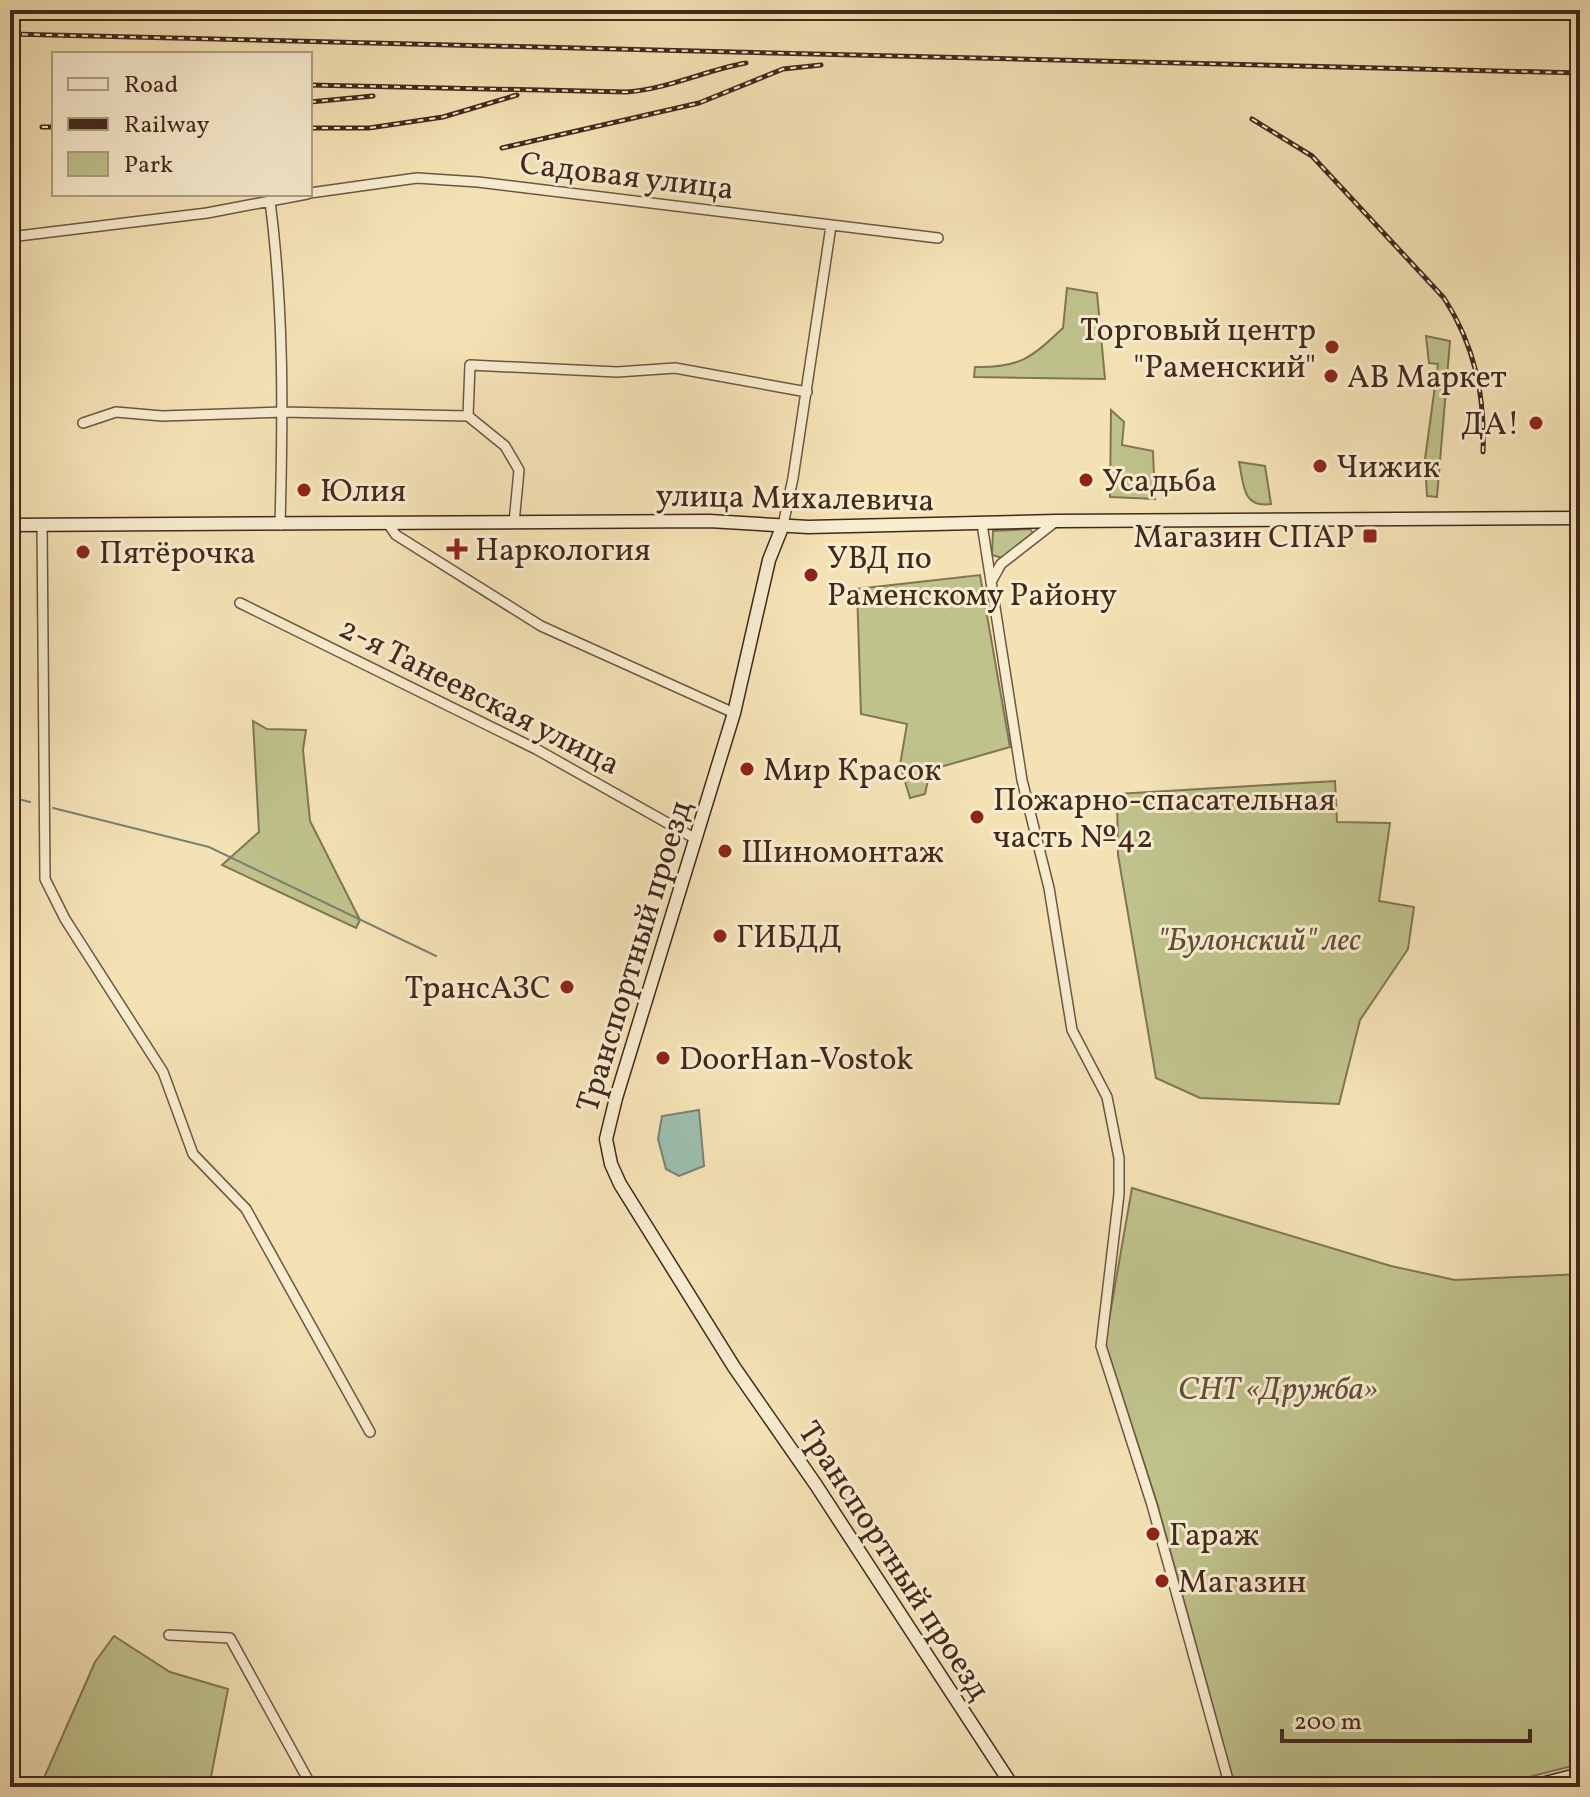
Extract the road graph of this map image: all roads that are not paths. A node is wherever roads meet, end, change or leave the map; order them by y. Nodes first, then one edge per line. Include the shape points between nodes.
1 (312, 193) edge
2 (297, 196) edge
3 (270, 201) junction
4 (831, 226) junction
5 (10, 237) edge
6 (938, 238) dead end
7 (807, 392) junction
8 (283, 412) junction
9 (468, 416) junction
10 (83, 423) dead end
11 (1580, 518) edge
12 (1056, 521) junction
13 (514, 523) junction
14 (42, 524) junction
15 (982, 524) junction
16 (10, 525) edge
17 (280, 525) junction
18 (389, 525) junction
19 (783, 525) junction
20 (991, 593) junction
21 (240, 603) dead end
22 (734, 713) junction
23 (694, 838) junction
24 (370, 1432) dead end
25 (169, 1635) dead end
26 (1580, 1774) edge
27 (312, 1787) edge
28 (1013, 1787) edge
29 (1230, 1787) edge
30 (1530, 1787) edge

1 - 4 street, Садовая улица via 438,179
2 - 3 street, Садовая улица
3 - 5 street, Садовая улица
3 - 8 street via 281,287
4 - 6 street, Садовая улица
4 - 7 street, Транспортный проезд
7 - 9 street via 675,368 617,372 470,365
7 - 19 street, Транспортный проезд
8 - 9 street
8 - 10 street via 116,412
8 - 17 street
9 - 13 street via 505,446 519,470
11 - 12 main road, улица Михалевича
12 - 15 main road, улица Михалевича
12 - 20 street via 1001,564
13 - 18 main road, улица Михалевича
13 - 19 main road, улица Михалевича
14 - 16 main road, улица Михалевича
14 - 17 main road, улица Михалевича
14 - 24 street via 45,879 163,1072 193,1154 246,1209
15 - 19 main road, улица Михалевича
15 - 20 street
17 - 18 main road, улица Михалевича
18 - 22 street via 396,535 541,626
19 - 22 main road, Транспортный проезд via 769,560
20 - 29 street via 1072,1030 1107,1097 1119,1158 1101,1346 1152,1505
21 - 23 street, 2-я Танеевская улица via 536,749
22 - 23 main road, Транспортный проезд
23 - 28 main road, Транспортный проезд via 610,1125 607,1150 614,1174 734,1367
25 - 27 street via 230,1638
26 - 30 main road

